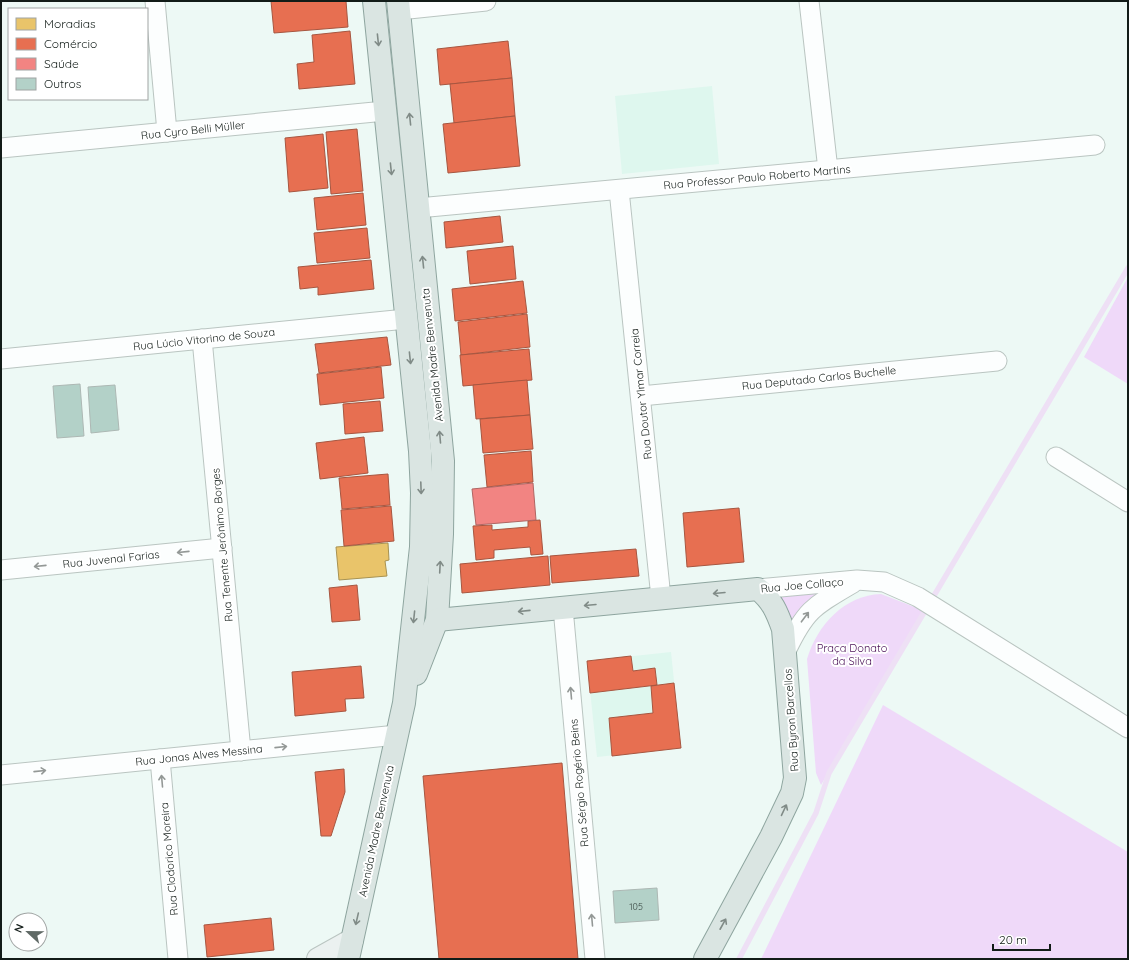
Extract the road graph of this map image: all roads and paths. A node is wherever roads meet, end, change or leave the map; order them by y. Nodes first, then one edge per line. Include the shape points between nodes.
1 (155, 1) edge
2 (374, 1) edge
3 (486, 1) edge
4 (809, 1) edge
5 (399, 5) edge
6 (385, 111) junction
7 (167, 132) junction
8 (1095, 145) dead end
9 (1, 148) edge
10 (828, 170) junction
11 (619, 190) junction
12 (418, 208) junction
13 (406, 319) junction
14 (202, 339) junction
15 (1, 356) edge
16 (997, 361) dead end
17 (641, 396) junction
18 (1056, 457) dead end
19 (1128, 502) edge
20 (222, 548) junction
21 (1, 570) edge
22 (857, 580) junction
23 (758, 589) junction
24 (661, 598) junction
25 (563, 608) junction
26 (437, 620) junction
27 (786, 651) junction
28 (404, 703) junction
29 (1128, 728) edge
30 (398, 735) junction
31 (241, 751) junction
32 (160, 759) junction
33 (1, 774) edge
34 (350, 949) edge
35 (178, 959) edge
36 (318, 959) edge
37 (595, 959) edge
38 (705, 959) edge

1 - 7 street
2 -> 6 main road, Avenida Madre Benvenuta
3 - 5 street
4 - 10 street
12 -> 5 main road, Avenida Madre Benvenuta
6 - 7 street, Rua Cyro Belli Müller
6 -> 13 main road, Avenida Madre Benvenuta
7 - 9 street, Rua Cyro Belli Müller
8 - 10 street, Rua Professor Paulo Roberto Martins
10 - 11 street, Rua Professor Paulo Roberto Martins
11 - 12 street, Rua Professor Paulo Roberto Martins
11 - 17 street, Rua Doutor Ylmar Correia
26 -> 12 main road, Avenida Madre Benvenuta via 443,461
13 - 14 street, Rua Lúcio Vitorino de Souza
13 -> 28 main road, Avenida Madre Benvenuta via 422,493 421,547
14 - 15 street, Rua Lúcio Vitorino de Souza
14 - 20 street, Rua Tenente Jerônimo Borges
16 - 17 street, Rua Deputado Carlos Buchelle
17 - 24 street, Rua Doutor Ylmar Correia
18 - 19 street
20 -> 21 street, Rua Juvenal Farias
20 - 31 street, Rua Tenente Jerônimo Borges
22 - 23 street, Rua Joe Collaço
27 -> 22 street via 797,627 808,612 816,604
22 - 29 street, Rua Joe Collaço via 884,582 918,597
23 -> 24 main road, Rua Joe Collaço
23 - 27 main road, Rua Byron Barcellos via 768,596 775,608 783,629
24 -> 25 main road, Rua Joe Collaço
25 -> 26 main road, Rua Joe Collaço
37 -> 25 street, Rua Sérgio Rogério Beins
26 - 28 main road, Avenida Madre Benvenuta
38 -> 27 main road, Rua Byron Barcellos via 792,793 795,778
28 - 30 main road, Avenida Madre Benvenuta
31 -> 30 street, Rua Jonas Alves Messina
30 -> 34 main road, Avenida Madre Benvenuta
31 - 32 street, Rua Jonas Alves Messina
33 -> 32 street, Rua Jonas Alves Messina
35 -> 32 street, Rua Clodorico Moreira
34 - 36 street

